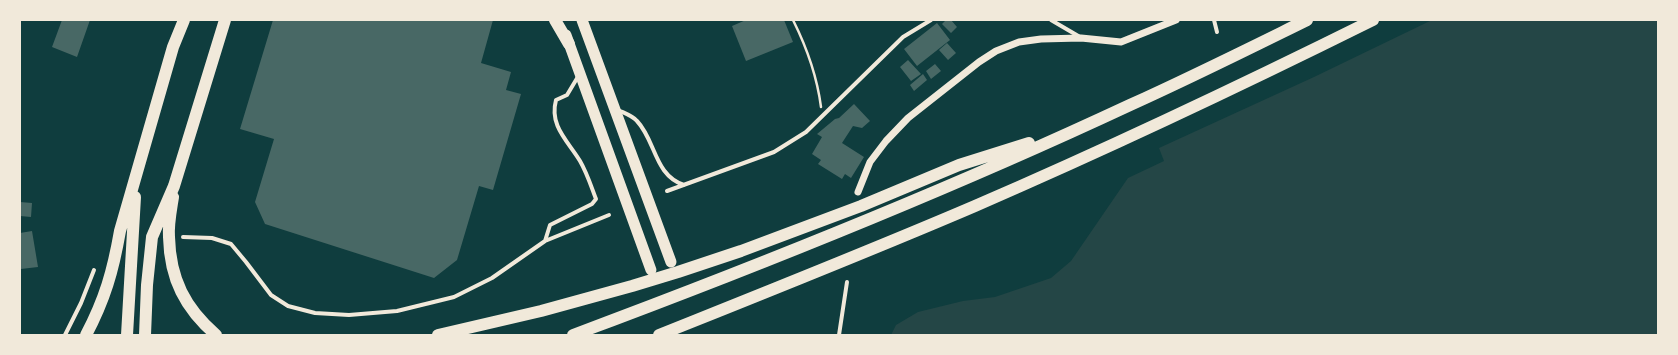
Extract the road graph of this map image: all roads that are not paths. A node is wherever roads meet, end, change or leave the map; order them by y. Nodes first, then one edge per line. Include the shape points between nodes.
1 (184, 20) edge
2 (225, 20) edge
3 (555, 20) edge
4 (561, 20) edge
5 (582, 20) edge
6 (931, 20) edge
7 (1051, 20) edge
8 (1176, 20) edge
9 (1214, 20) edge
10 (1307, 20) edge
11 (1373, 20) edge
12 (1217, 32) dead end
13 (1081, 38) junction
14 (569, 44) junction
15 (580, 73) junction
16 (614, 108) junction
17 (1086, 125) junction
18 (136, 178) junction
19 (684, 185) junction
20 (174, 186) junction
21 (667, 191) dead end
22 (858, 192) dead end
23 (609, 215) dead end
24 (183, 238) dead end
25 (545, 241) junction
26 (671, 262) dead end
27 (94, 270) dead end
28 (651, 270) dead end
29 (847, 282) dead end
30 (65, 335) edge
31 (86, 335) edge
32 (127, 335) edge
33 (145, 335) edge
34 (216, 335) edge
35 (438, 335) edge
36 (573, 335) edge
37 (658, 335) edge
38 (839, 335) edge

1 - 18 highway via 173,47
2 - 20 highway
3 - 14 highway
4 - 14 highway
5 - 16 highway
6 - 19 street via 903,37 806,132 774,152
7 - 13 street
8 - 13 street via 1121,42
9 - 12 street
10 - 17 highway
11 - 37 highway via 1141,132 983,202
13 - 22 street via 1019,42 996,51 979,62 908,118 886,141 870,162
14 - 15 highway
15 - 25 street via 567,95 556,100 553,111 558,128 580,162 596,199 592,204 550,224
15 - 28 highway
16 - 19 street via 636,119 645,131 661,166 674,181
16 - 26 highway
17 - 35 highway via 959,165 854,209 678,272 548,309
17 - 36 highway via 865,221
18 - 31 highway via 120,231 106,293
18 - 32 highway
19 - 21 street
20 - 33 highway via 152,237
20 - 34 highway via 169,237 177,285 187,305
23 - 25 street
24 - 25 street via 212,238 231,244 271,295 288,306 315,313 349,315 398,311 454,298 492,278
27 - 30 street via 82,303
29 - 38 street

